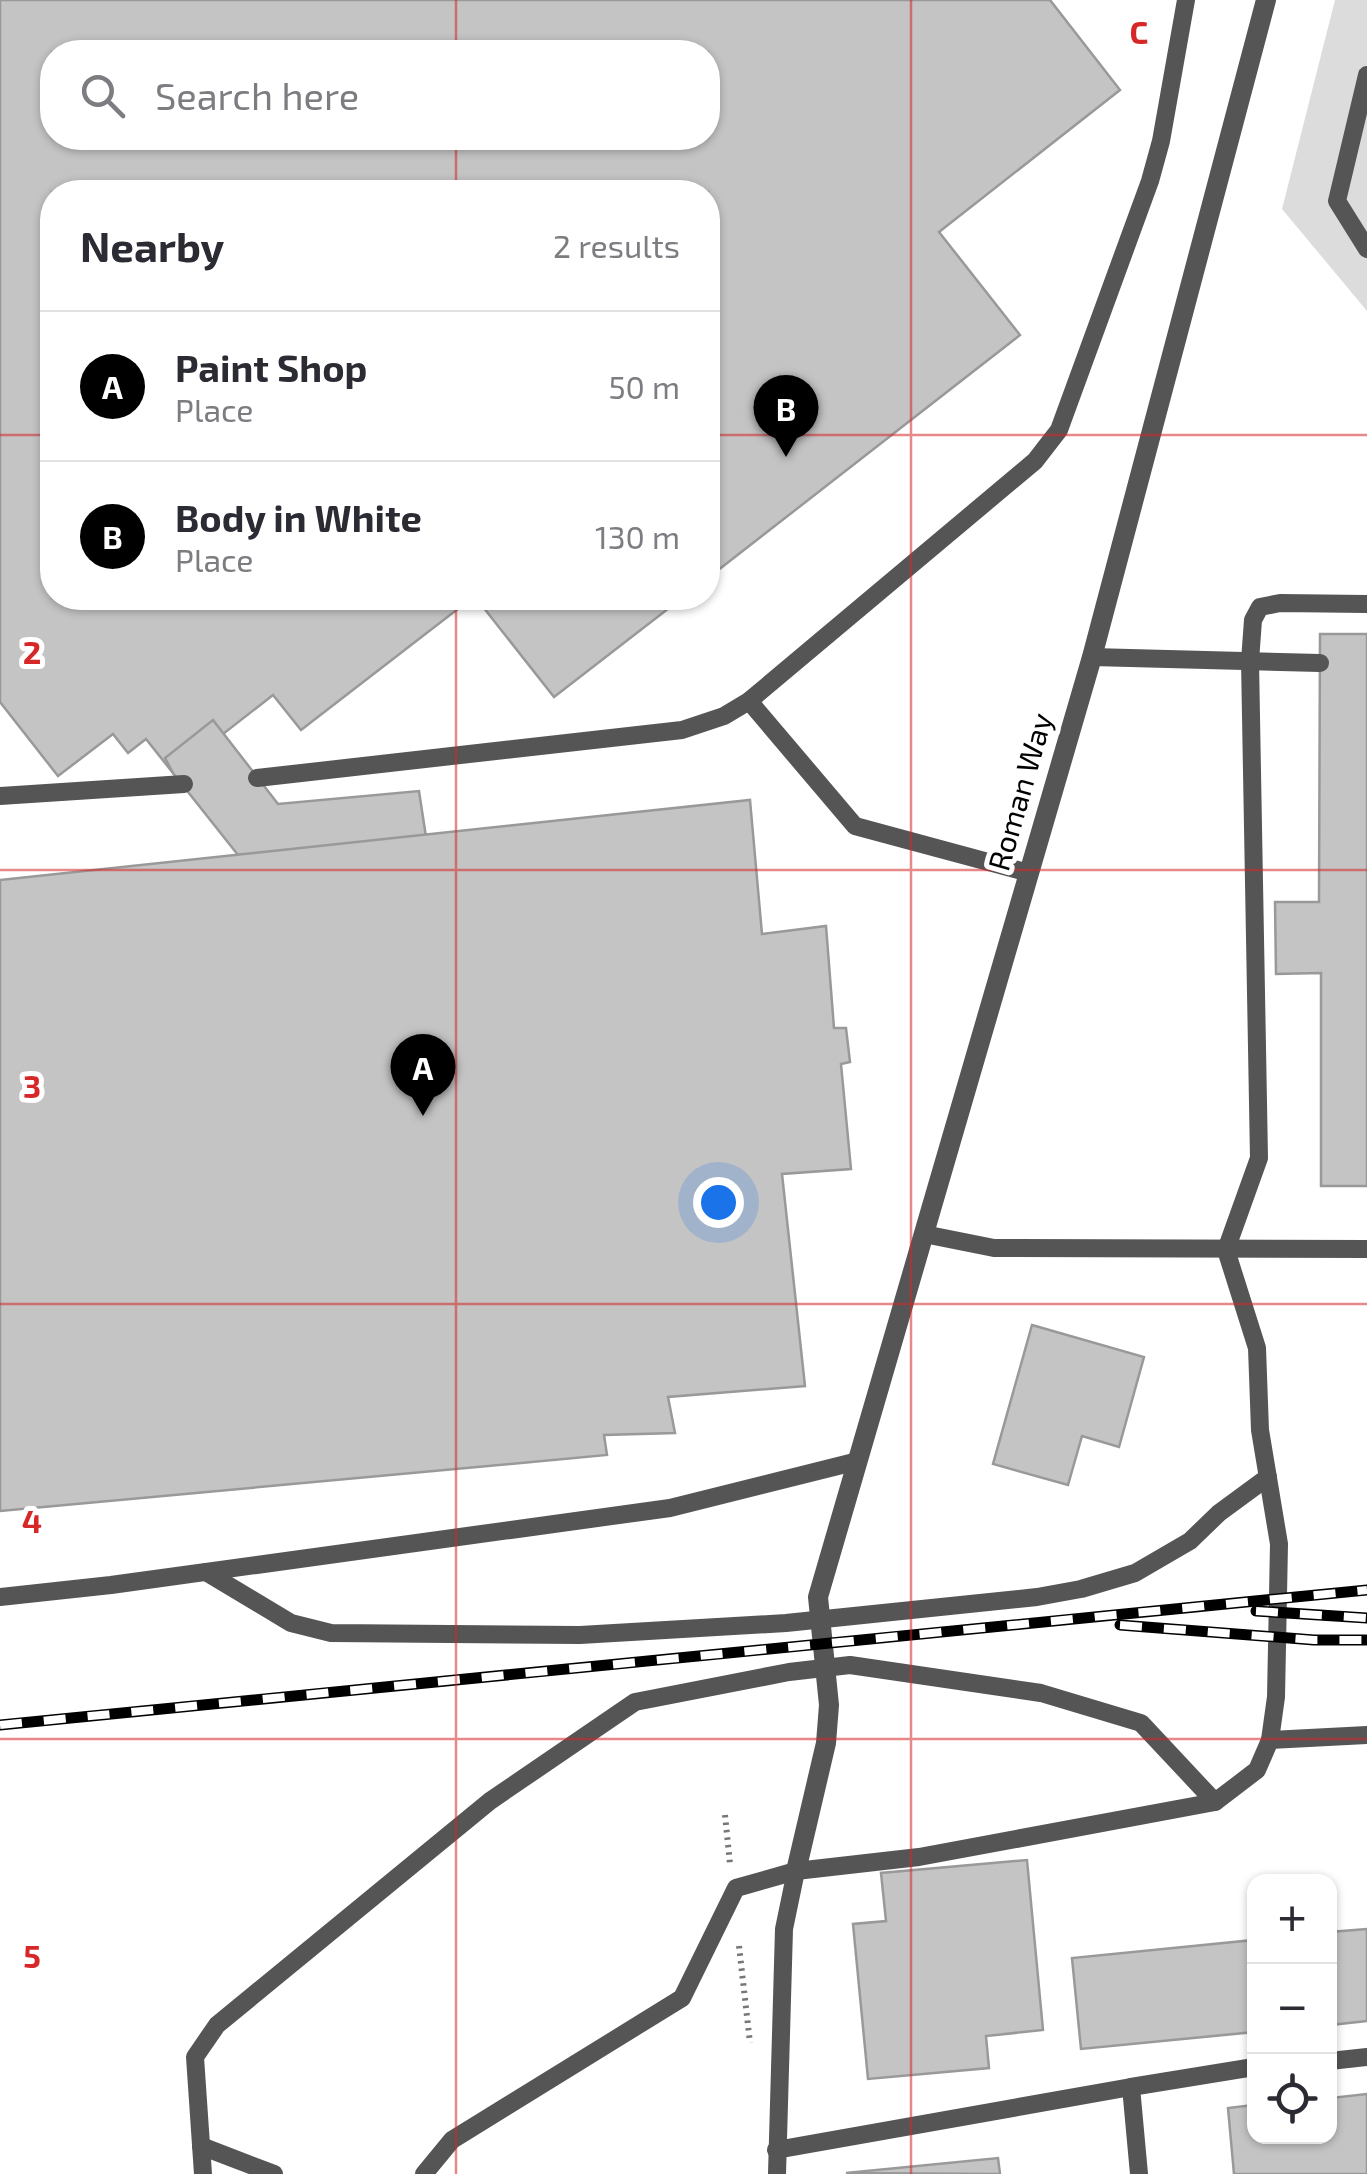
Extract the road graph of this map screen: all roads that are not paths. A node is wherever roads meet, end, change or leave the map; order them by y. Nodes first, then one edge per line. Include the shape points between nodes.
1 (1186, 0) edge
2 (1266, 0) edge
3 (1367, 75) edge
4 (1367, 250) edge
5 (1367, 604) edge
6 (1092, 657) junction
7 (1250, 661) junction
8 (1320, 663) dead end
9 (749, 701) junction
10 (258, 778) dead end
11 (184, 784) dead end
12 (0, 796) edge
13 (1029, 873) junction
14 (924, 1234) junction
15 (1367, 1249) edge
16 (1226, 1250) junction
17 (858, 1461) junction
18 (1268, 1477) junction
19 (206, 1572) junction
20 (0, 1597) edge
21 (1367, 1735) edge
22 (1270, 1740) junction
23 (1215, 1802) junction
24 (796, 1871) junction
25 (1367, 2057) edge
26 (1337, 2059) edge
27 (1247, 2069) edge
28 (1131, 2087) junction
29 (201, 2146) junction
30 (776, 2150) junction
31 (202, 2174) edge
32 (274, 2174) edge
33 (424, 2174) edge
34 (777, 2174) edge
35 (1139, 2174) edge

1 - 9 lane via 1150,182 1059,430 1034,461
2 - 6 street, Roman Way
3 - 4 lane via 1337,202
5 - 7 lane via 1260,607
6 - 7 lane
6 - 13 street, Roman Way
7 - 8 lane
7 - 16 lane via 1260,1158
9 - 10 lane via 682,730
9 - 13 lane via 856,826
11 - 12 lane
13 - 14 street, Roman Way
14 - 16 lane via 994,1248
14 - 17 street, Roman Way
15 - 16 lane
16 - 18 lane via 1256,1348
17 - 19 lane via 670,1508
17 - 24 street, Roman Way via 818,1597 829,1705 826,1744
18 - 19 lane via 1190,1541 1135,1573 1036,1597 786,1623 580,1636 332,1633 291,1623
18 - 22 lane via 1278,1544
19 - 20 lane
21 - 22 lane
22 - 23 lane via 1257,1770
23 - 24 lane via 919,1857
23 - 29 lane via 1141,1723 1041,1693 850,1666 635,1702 475,1813 218,2025 195,2057
24 - 30 lane via 784,1929
24 - 33 lane via 736,1888 682,1998 452,2140
25 - 26 lane
27 - 28 lane
28 - 30 lane
28 - 35 lane
29 - 31 lane
29 - 32 lane
30 - 34 lane

